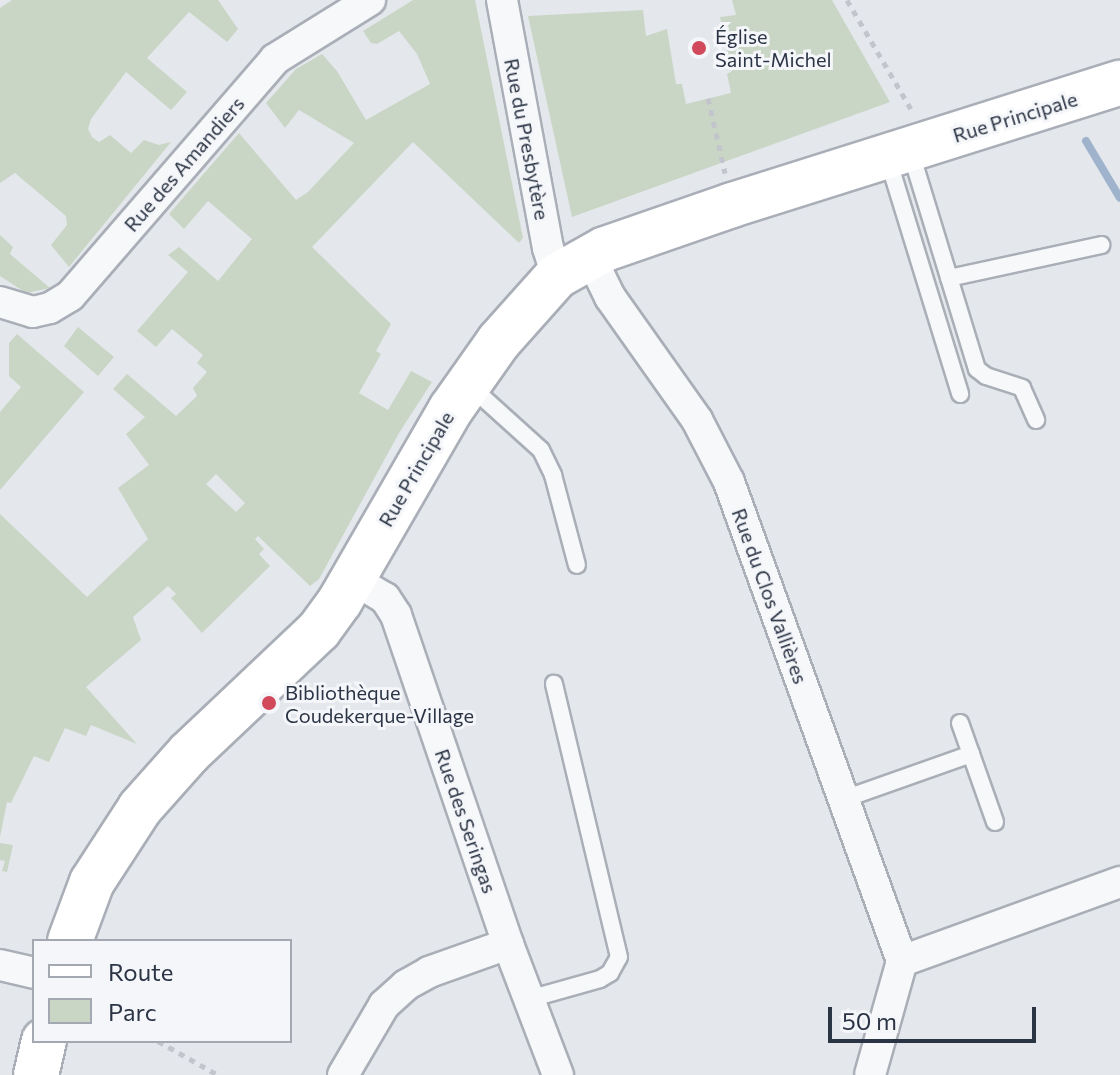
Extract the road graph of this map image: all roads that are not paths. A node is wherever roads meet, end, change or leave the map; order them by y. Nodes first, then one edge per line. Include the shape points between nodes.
1 (370, 0) edge
2 (502, 0) edge
3 (1120, 83) edge
4 (908, 149) junction
5 (1101, 245) dead end
6 (574, 266) junction
7 (949, 278) junction
8 (0, 302) edge
9 (467, 384) junction
10 (960, 394) dead end
11 (1036, 420) dead end
12 (577, 565) dead end
13 (353, 579) junction
14 (554, 684) dead end
15 (960, 723) dead end
16 (971, 754) junction
17 (844, 799) junction
18 (995, 822) dead end
19 (1120, 882) edge
20 (71, 939) edge
21 (508, 944) junction
22 (902, 961) junction
23 (0, 965) edge
24 (32, 973) edge
25 (529, 999) junction
26 (44, 1043) edge
27 (36, 1075) edge
28 (343, 1075) edge
29 (558, 1075) edge
30 (870, 1075) edge

1 - 8 street, Rue des Amandiers via 275,59 70,296 33,312
2 - 6 street, Rue du Presbytère via 548,248
3 - 4 street, Rue Principale
4 - 6 street, Rue Principale via 732,205
4 - 7 lane
4 - 10 lane
5 - 7 lane
6 - 9 street, Rue Principale via 515,322
6 - 17 street, Rue du Clos Vallières via 610,297 684,400 719,462
7 - 11 lane via 977,369 1022,388
9 - 12 lane via 541,450
9 - 13 street, Rue Principale
13 - 20 street, Rue Principale via 319,630 189,753 140,808 92,882
13 - 21 street, Rue des Seringas via 385,598 396,615
14 - 25 lane via 619,957 600,979
15 - 16 lane
16 - 17 lane
16 - 18 lane
17 - 22 street, Rue du Clos Vallières
19 - 22 street
21 - 25 street, Rue des Seringas
21 - 28 street via 406,985 384,1005
22 - 30 street
23 - 24 street
25 - 29 street, Rue des Seringas
26 - 27 street

